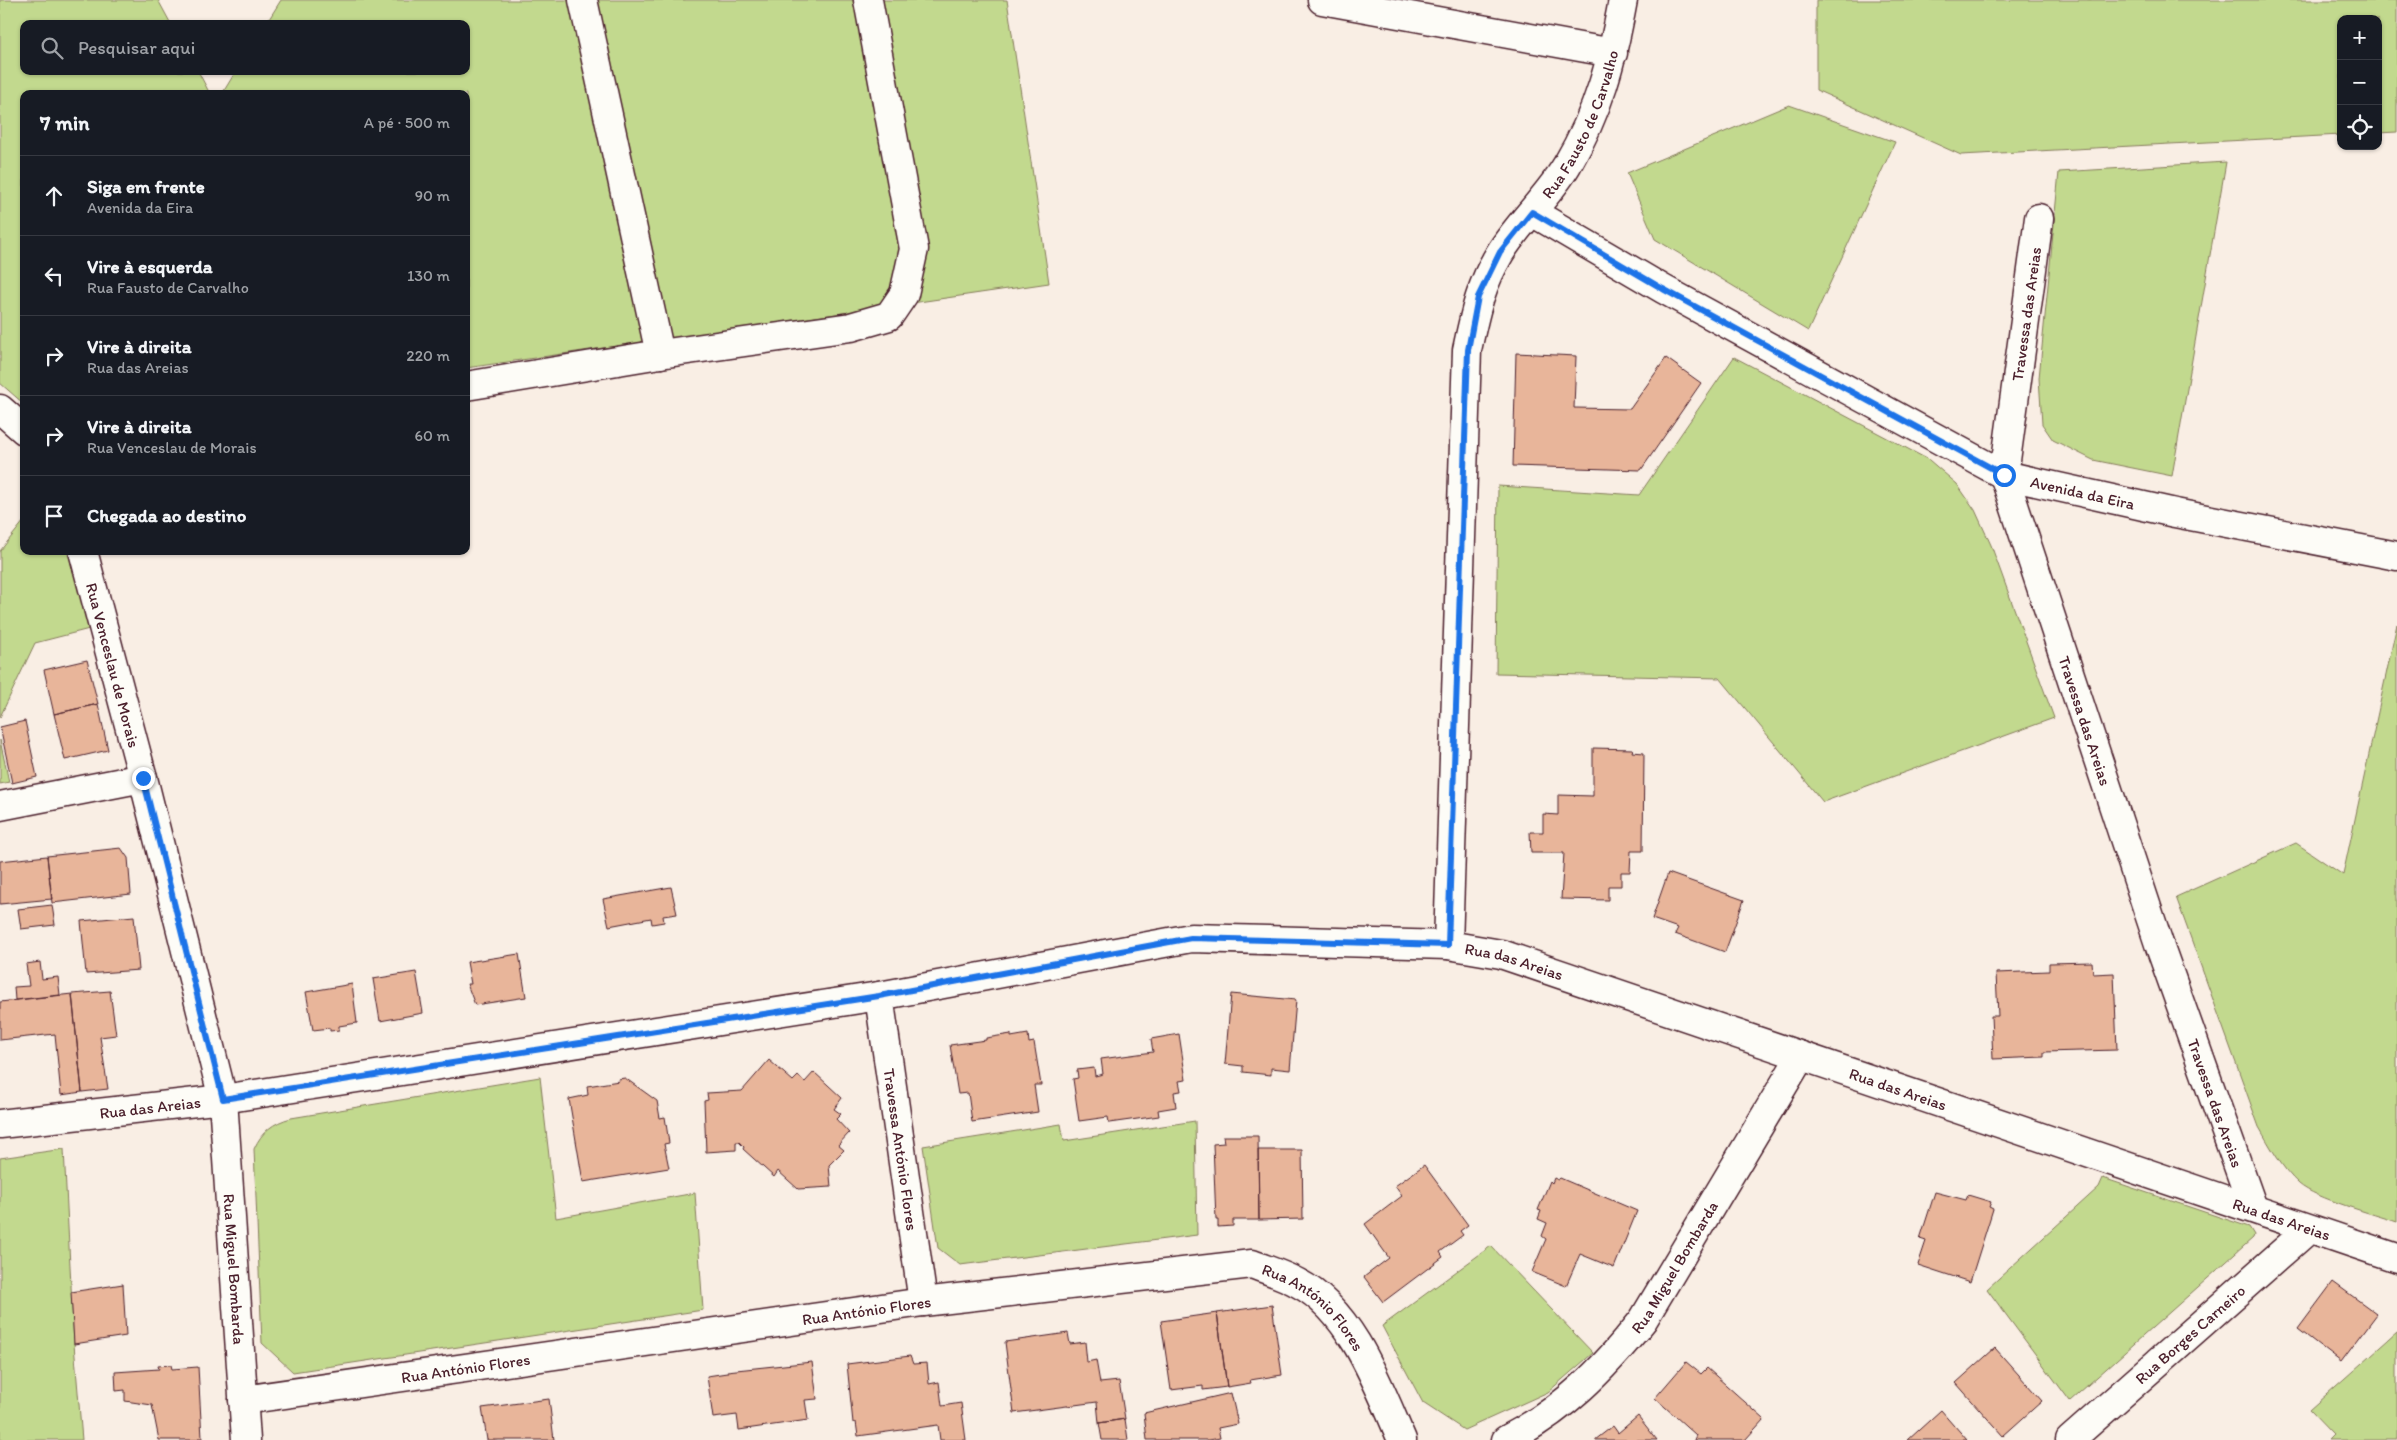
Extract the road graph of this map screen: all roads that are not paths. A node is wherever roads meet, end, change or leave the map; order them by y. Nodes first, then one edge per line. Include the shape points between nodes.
1 (583, 0) edge
2 (868, 0) edge
3 (1322, 0) edge
4 (1622, 0) edge
5 (1613, 53) junction
6 (1532, 212) junction
7 (2039, 218) dead end
8 (660, 354) junction
9 (470, 385) edge
10 (0, 409) edge
11 (20, 426) edge
12 (2004, 475) junction
13 (84, 555) edge
14 (2397, 556) edge
15 (143, 778) junction
16 (0, 806) edge
17 (1448, 945) junction
18 (879, 996) junction
19 (1801, 1056) junction
20 (223, 1099) junction
21 (0, 1124) edge
22 (2253, 1208) junction
23 (2309, 1229) junction
24 (2397, 1258) edge
25 (923, 1302) junction
26 (244, 1400) junction
27 (246, 1440) edge
28 (1402, 1440) edge
29 (1506, 1440) edge
30 (2070, 1440) edge

1 - 8 street
2 - 8 street via 914,249 904,294 889,316 851,327
3 - 5 street
4 - 5 street, Rua Fausto de Carvalho
5 - 6 street, Rua Fausto de Carvalho via 1595,111 1566,166
6 - 12 street, Avenida da Eira via 1672,294
6 - 17 street, Rua Fausto de Carvalho via 1500,252 1478,297 1468,350
7 - 12 street, Travessa das Areias
8 - 9 street
10 - 11 street
12 - 14 street, Avenida da Eira
12 - 22 street, Travessa das Areias via 2159,944
13 - 15 street, Rua Venceslau de Morais
15 - 16 street
15 - 20 street, Rua Venceslau de Morais
17 - 18 street, Rua das Areias via 1191,938
17 - 19 street, Rua das Areias via 1500,954
18 - 20 street, Rua das Areias
18 - 25 street, Travessa António Flores
19 - 22 street, Rua das Areias
19 - 29 street, Rua Miguel Bombarda via 1643,1320 1579,1392 1537,1424
20 - 21 street, Rua das Areias
20 - 26 street, Rua Miguel Bombarda
22 - 23 street, Rua das Areias
23 - 24 street, Rua das Areias
23 - 30 street, Rua Borges Carneiro
25 - 26 street, Rua António Flores
25 - 28 street, Rua António Flores via 1252,1264 1299,1283 1334,1310 1369,1366
26 - 27 street, Rua Miguel Bombarda

